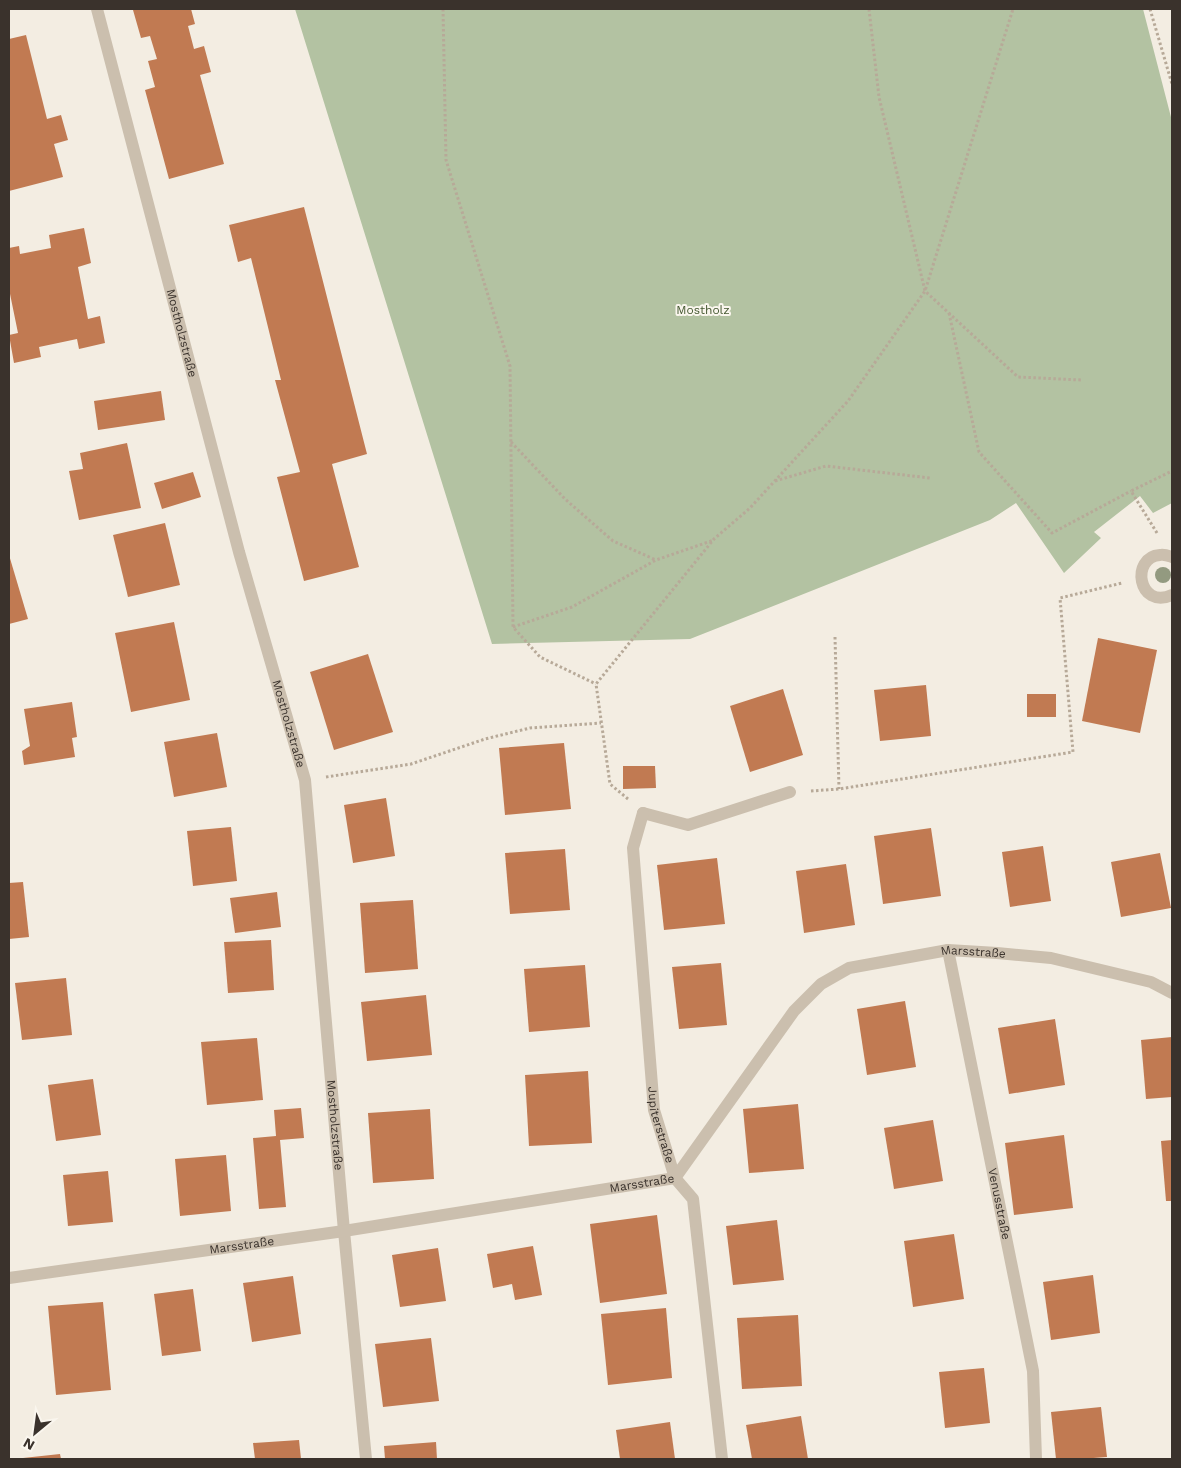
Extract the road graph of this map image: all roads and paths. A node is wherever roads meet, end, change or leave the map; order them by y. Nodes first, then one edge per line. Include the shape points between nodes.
1 (97, 9) edge
2 (443, 9) edge
3 (869, 9) edge
4 (1013, 9) edge
5 (1150, 9) edge
6 (1172, 84) edge
7 (925, 291) junction
8 (948, 313) junction
9 (1081, 380) dead end
10 (511, 442) junction
11 (1172, 471) edge
12 (930, 478) dead end
13 (775, 481) junction
14 (1131, 491) junction
15 (714, 540) junction
16 (1172, 557) edge
17 (656, 560) junction
18 (1141, 579) junction
19 (1172, 595) edge
20 (513, 627) junction
21 (835, 637) dead end
22 (596, 684) junction
23 (601, 723) junction
24 (305, 780) junction
25 (839, 789) junction
26 (790, 792) joint
27 (643, 813) junction
28 (948, 950) junction
29 (1172, 993) edge
30 (675, 1178) junction
31 (344, 1231) junction
32 (9, 1278) edge
33 (366, 1459) edge
34 (722, 1459) edge
35 (1036, 1459) edge

1 - 24 street, Mostholzstraße via 239,552
2 - 10 path via 446,160 510,366
3 - 7 path via 879,97
4 - 7 path
5 - 6 path
7 - 8 path
7 - 13 path via 848,401
8 - 9 path via 1018,377
8 - 14 path via 979,452 1052,533
10 - 17 path via 565,499 613,540
10 - 20 path
11 - 14 path
12 - 13 path via 826,466
13 - 15 path
14 - 16 path
15 - 17 path
15 - 22 path
16 - 18 street via 1160,555 1151,558 1142,568
17 - 20 path via 572,607
18 - 19 street via 1146,591 1154,596 1164,598
18 - 25 path via 1060,598 1073,752
20 - 22 path via 540,656
21 - 25 path
22 - 23 path
23 - 24 path via 530,728 485,739 411,764
23 - 27 path via 610,784
24 - 31 street, Mostholzstraße
25 - 26 path
26 - 27 street via 688,825
27 - 30 street, Jupiterstraße via 633,848 654,1110
28 - 29 street, Marsstraße via 1051,958 1151,982
28 - 30 street, Marsstraße via 850,968 821,984 794,1010
28 - 35 street, Venusstraße via 1033,1371
30 - 31 street, Marsstraße
30 - 34 street, Jupiterstraße via 693,1199
31 - 32 street, Marsstraße
31 - 33 street, Mostholzstraße

